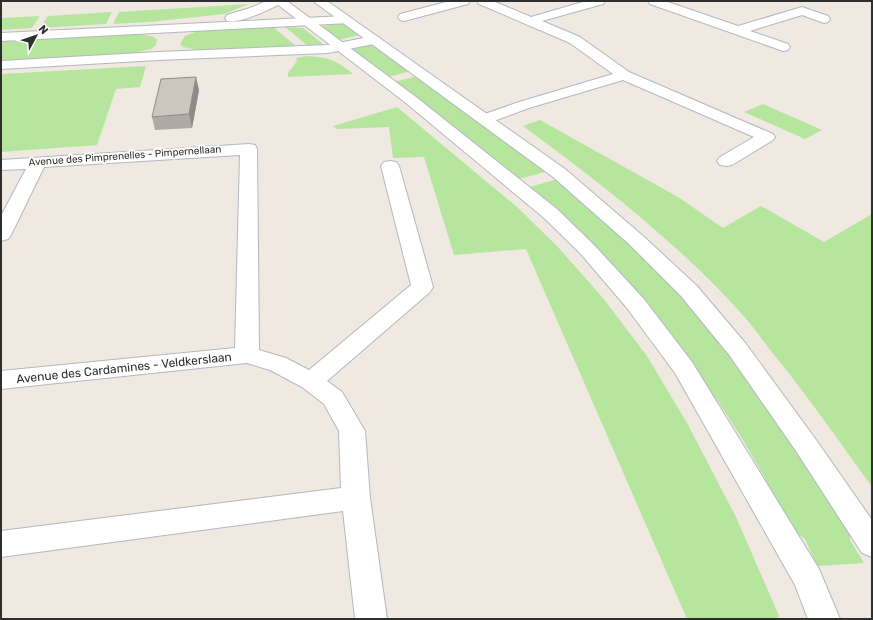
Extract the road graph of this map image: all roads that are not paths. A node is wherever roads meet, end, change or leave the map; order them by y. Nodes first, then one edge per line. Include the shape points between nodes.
1 (278, 1) edge
2 (318, 1) edge
3 (464, 1) edge
4 (483, 1) edge
5 (599, 1) edge
6 (654, 1) edge
7 (404, 17) dead end
8 (824, 19) dead end
9 (346, 20) junction
10 (529, 21) junction
11 (308, 23) junction
12 (171, 28) junction
13 (736, 31) junction
14 (1, 37) edge
15 (374, 40) junction
16 (340, 47) junction
17 (783, 47) dead end
18 (169, 55) junction
19 (1, 65) edge
20 (624, 75) junction
21 (486, 119) junction
22 (726, 161) dead end
23 (38, 162) junction
24 (1, 165) edge
25 (390, 166) dead end
26 (1, 235) edge
27 (247, 355) junction
28 (1, 380) edge
29 (311, 381) junction
30 (356, 498) junction
31 (1, 544) edge
32 (872, 544) edge
33 (371, 619) edge
34 (824, 619) edge

1 - 11 street
1 - 12 street via 234,18
2 - 9 street
3 - 7 street
4 - 10 street
5 - 10 street
6 - 13 street
8 - 13 street via 802,11
9 - 11 street
9 - 15 street
10 - 20 street via 575,40
11 - 12 street
11 - 16 street
12 - 14 street
12 - 18 street
13 - 17 street
15 - 16 street
15 - 21 street
16 - 18 street
16 - 34 street via 550,213 587,249 635,303 684,368 808,580
18 - 19 street
20 - 21 street
20 - 22 street via 767,137
21 - 32 street via 589,198 688,291 738,350
23 - 24 street, Avenue des Pimprenelles - Pimpernellaan
23 - 26 street
23 - 27 street, Avenue des Pimprenelles - Pimpernellaan via 249,149
25 - 29 street via 422,287
27 - 28 street, Avenue des Cardamines - Veldkerslaan
27 - 29 street via 278,364
29 - 30 street via 333,398 352,431
30 - 31 street
30 - 33 street

